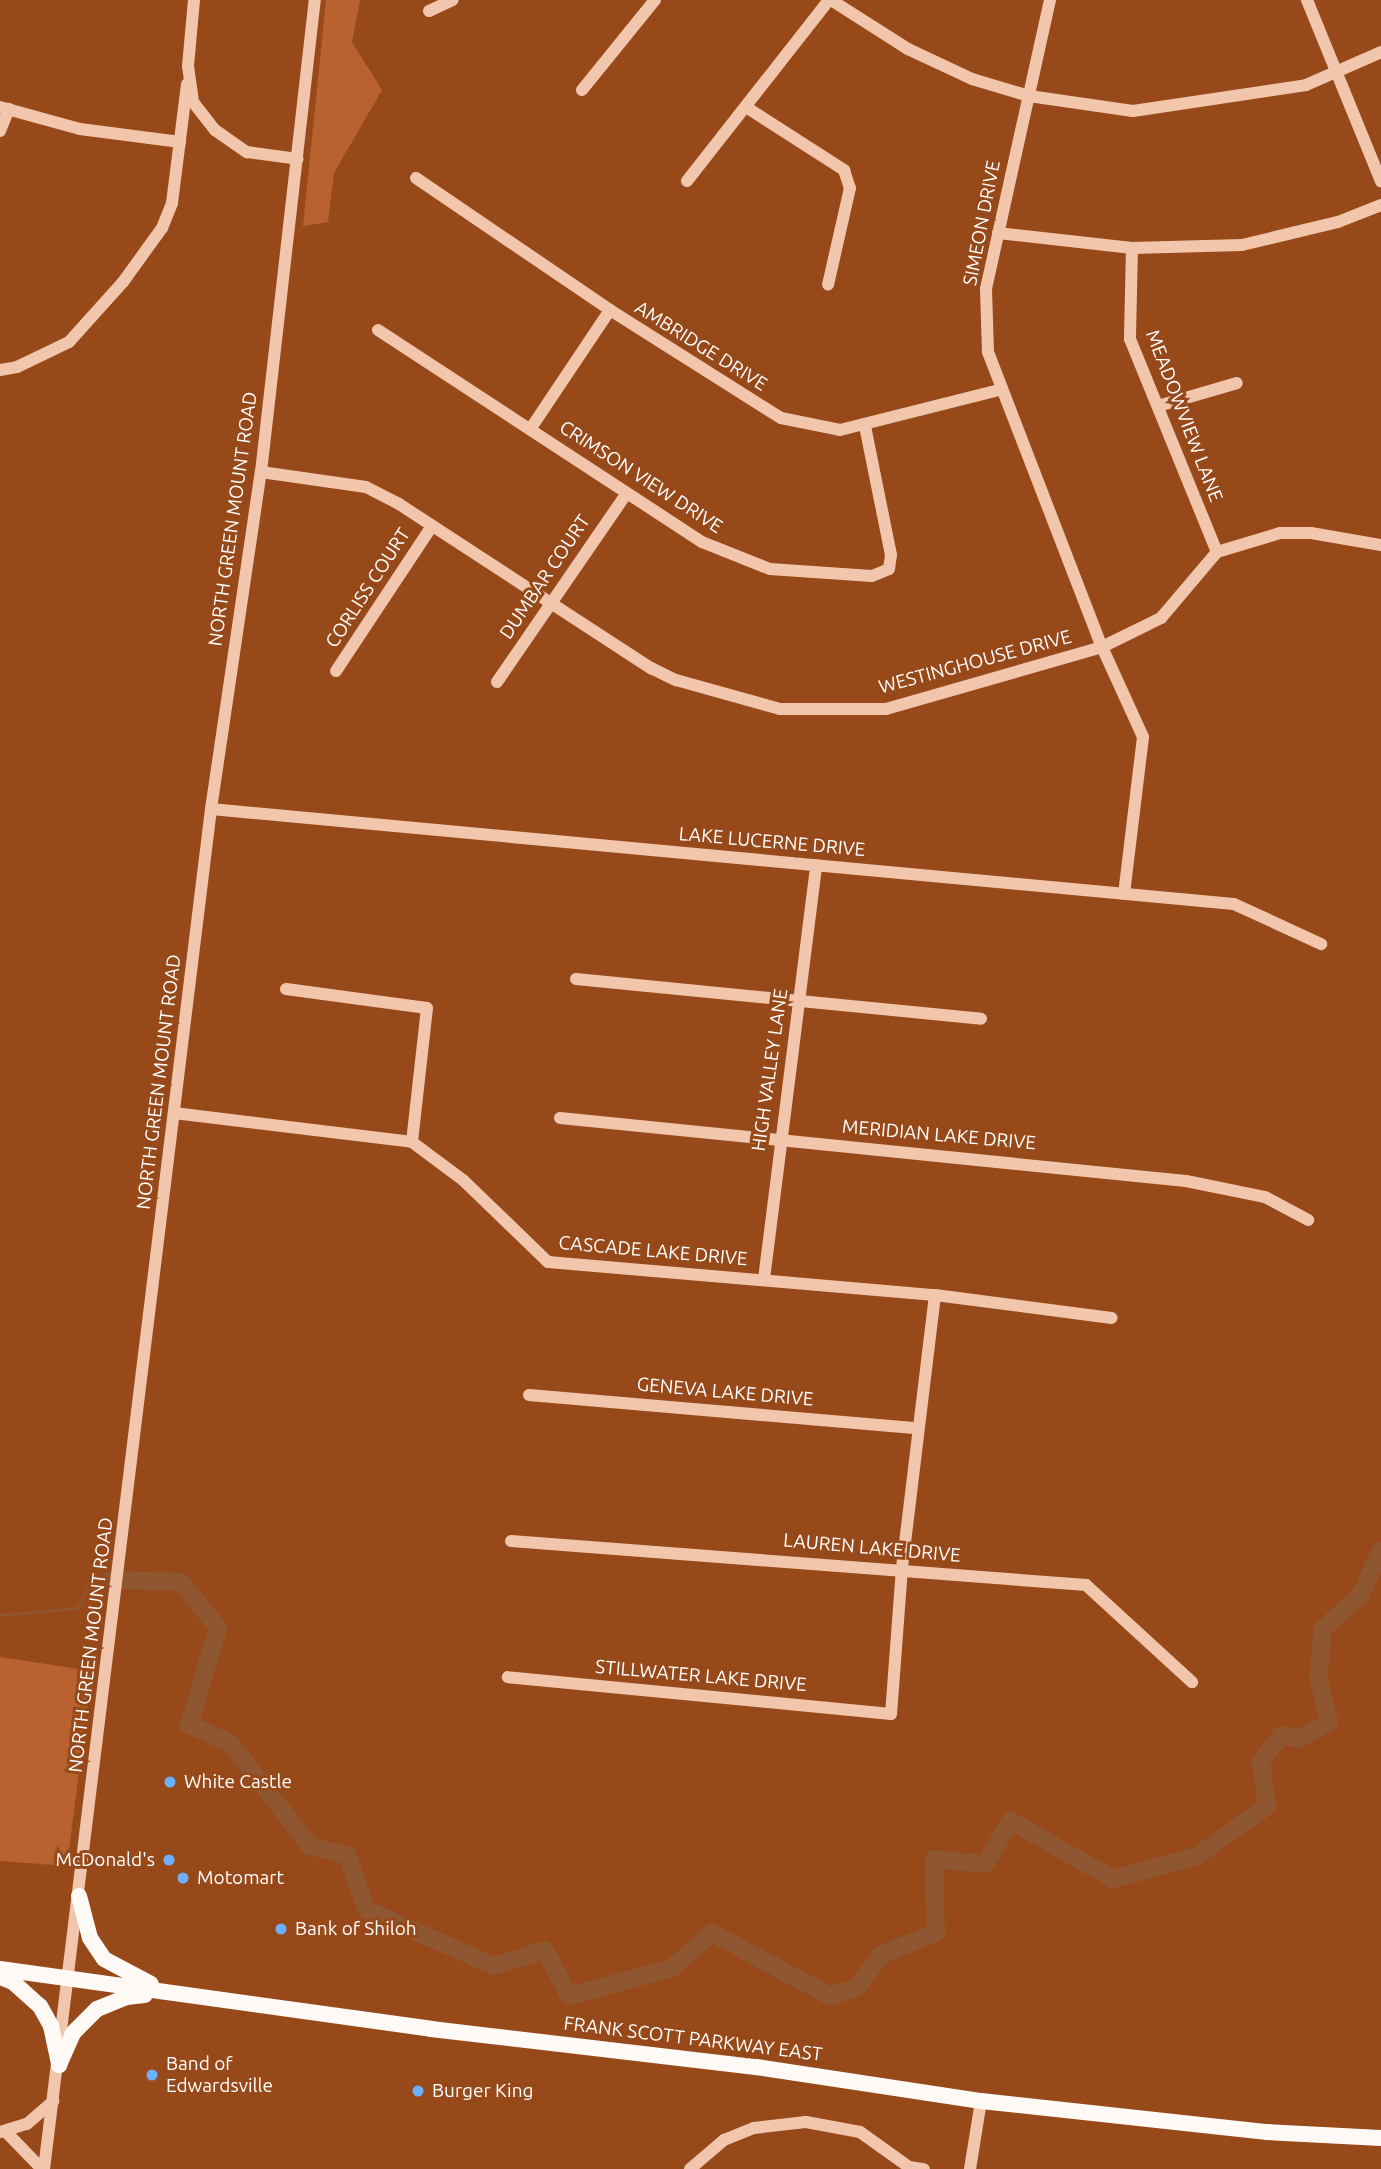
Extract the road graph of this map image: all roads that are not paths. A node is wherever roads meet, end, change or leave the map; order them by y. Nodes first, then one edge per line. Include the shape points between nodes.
1 (194, 0) edge
2 (315, 0) edge
3 (453, 0) edge
4 (655, 0) edge
5 (830, 0) edge
6 (1051, 0) edge
7 (1307, 0) edge
8 (429, 11) dead end
9 (1381, 52) edge
10 (1336, 72) junction
11 (187, 84) junction
12 (582, 90) dead end
13 (1029, 96) junction
14 (746, 107) junction
15 (4, 108) edge
16 (0, 131) edge
17 (180, 142) junction
18 (298, 159) junction
19 (416, 178) dead end
20 (687, 181) dead end
21 (1381, 181) edge
22 (1381, 205) edge
23 (998, 233) junction
24 (1132, 248) junction
25 (828, 285) dead end
26 (610, 310) junction
27 (378, 330) dead end
28 (0, 370) edge
29 (1237, 383) dead end
30 (999, 390) junction
31 (1158, 406) junction
32 (865, 426) junction
33 (531, 428) junction
34 (261, 472) junction
35 (626, 494) junction
36 (432, 526) junction
37 (1381, 545) edge
38 (1217, 552) junction
39 (549, 604) junction
40 (1102, 647) junction
41 (336, 671) dead end
42 (497, 682) dead end
43 (211, 809) junction
44 (816, 865) junction
45 (1124, 894) junction
46 (1321, 944) dead end
47 (576, 979) dead end
48 (286, 989) dead end
49 (799, 1002) junction
50 (981, 1019) dead end
51 (174, 1114) junction
52 (560, 1118) dead end
53 (779, 1140) junction
54 (412, 1142) junction
55 (1308, 1220) dead end
56 (764, 1279) junction
57 (935, 1294) junction
58 (1112, 1318) dead end
59 (529, 1395) dead end
60 (916, 1428) junction
61 (511, 1541) dead end
62 (902, 1568) junction
63 (509, 1677) dead end
64 (1192, 1682) dead end
65 (79, 1896) junction
66 (0, 1969) edge
67 (0, 1977) edge
68 (69, 1979) junction
69 (172, 1993) junction
70 (58, 2065) junction
71 (53, 2101) junction
72 (981, 2101) junction
73 (3, 2132) edge
74 (1381, 2138) edge
75 (908, 2168) edge
76 (43, 2169) edge
77 (690, 2169) edge
78 (924, 2169) edge
79 (970, 2169) edge

1 - 11 street
2 - 18 street, NORTH GREEN MOUNT ROAD
3 - 8 street
4 - 12 street
5 - 13 street via 908,49 972,79
5 - 14 street
6 - 13 street, SIMEON DRIVE
7 - 10 street
9 - 10 street
10 - 13 street via 1306,85 1133,111
10 - 21 street
11 - 17 street
11 - 18 street via 193,102 228,141 247,152
13 - 23 street, SIMEON DRIVE
14 - 20 street
14 - 25 street via 844,170 850,188
15 - 16 street
15 - 17 street via 80,130
17 - 28 street via 172,203 162,228 123,282 69,342 17,367
18 - 34 street, NORTH GREEN MOUNT ROAD
19 - 26 street, AMBRIDGE DRIVE
22 - 24 street via 1338,222 1242,245
23 - 24 street
23 - 30 street, SIMEON DRIVE via 986,289 988,352
24 - 31 street, MEADOWVIEW LANE via 1129,340
26 - 32 street, AMBRIDGE DRIVE via 781,418 829,430
26 - 33 street
27 - 33 street, CRIMSON VIEW DRIVE
29 - 31 street
30 - 32 street, AMBRIDGE DRIVE
30 - 40 street, SIMEON DRIVE
31 - 38 street, MEADOWVIEW LANE
32 - 35 street, CRIMSON VIEW DRIVE via 891,555 889,569 872,576 808,575 743,561 702,542
33 - 35 street, CRIMSON VIEW DRIVE
34 - 36 street, WESTINGHOUSE DRIVE via 366,487
34 - 43 street, NORTH GREEN MOUNT ROAD
35 - 39 street, DUMBAR COURT
36 - 39 street, WESTINGHOUSE DRIVE
36 - 41 street, CORLISS COURT
37 - 38 street via 1311,533 1280,533
38 - 40 street, WESTINGHOUSE DRIVE via 1161,618
39 - 40 street, WESTINGHOUSE DRIVE via 676,680 780,709 886,709
39 - 42 street, DUMBAR COURT
40 - 45 street, SIMEON DRIVE via 1143,737
43 - 44 street, LAKE LUCERNE DRIVE
43 - 51 street, NORTH GREEN MOUNT ROAD
44 - 45 street, LAKE LUCERNE DRIVE
44 - 49 street, HIGH VALLEY LANE
45 - 46 street, LAKE LUCERNE DRIVE via 1234,905
47 - 49 street
48 - 54 street via 427,1009
49 - 50 street
49 - 53 street, HIGH VALLEY LANE
51 - 54 street, CASCADE LAKE DRIVE
51 - 65 street, NORTH GREEN MOUNT ROAD
52 - 53 street, MERIDIAN LAKE DRIVE
53 - 55 street, MERIDIAN LAKE DRIVE via 1186,1181 1265,1197
53 - 56 street, HIGH VALLEY LANE
54 - 56 street, CASCADE LAKE DRIVE via 463,1180 548,1262
56 - 57 street, CASCADE LAKE DRIVE
57 - 58 street, CASCADE LAKE DRIVE
57 - 60 street
59 - 60 street, GENEVA LAKE DRIVE
60 - 62 street
61 - 62 street, LAUREN LAKE DRIVE
62 - 63 street, STILLWATER LAKE DRIVE via 891,1714
62 - 64 street, LAUREN LAKE DRIVE via 1086,1585
65 - 68 street, NORTH GREEN MOUNT ROAD
65 - 69 main road via 90,1938 104,1959
66 - 68 main road, FRANK SCOTT PARKWAY EAST
67 - 70 main road via 13,1982 40,2006 51,2026
68 - 69 main road, FRANK SCOTT PARKWAY EAST
68 - 70 street, NORTH GREEN MOUNT ROAD
69 - 70 main road via 126,1997 97,2009 73,2033
69 - 72 main road, FRANK SCOTT PARKWAY EAST via 756,2067
70 - 71 street, NORTH GREEN MOUNT ROAD
71 - 73 street via 27,2124
71 - 76 street, NORTH GREEN MOUNT ROAD
72 - 74 main road, FRANK SCOTT PARKWAY EAST via 1267,2132
72 - 79 street
73 - 76 street
75 - 77 street via 860,2132 806,2122 754,2128 724,2140
75 - 78 street

